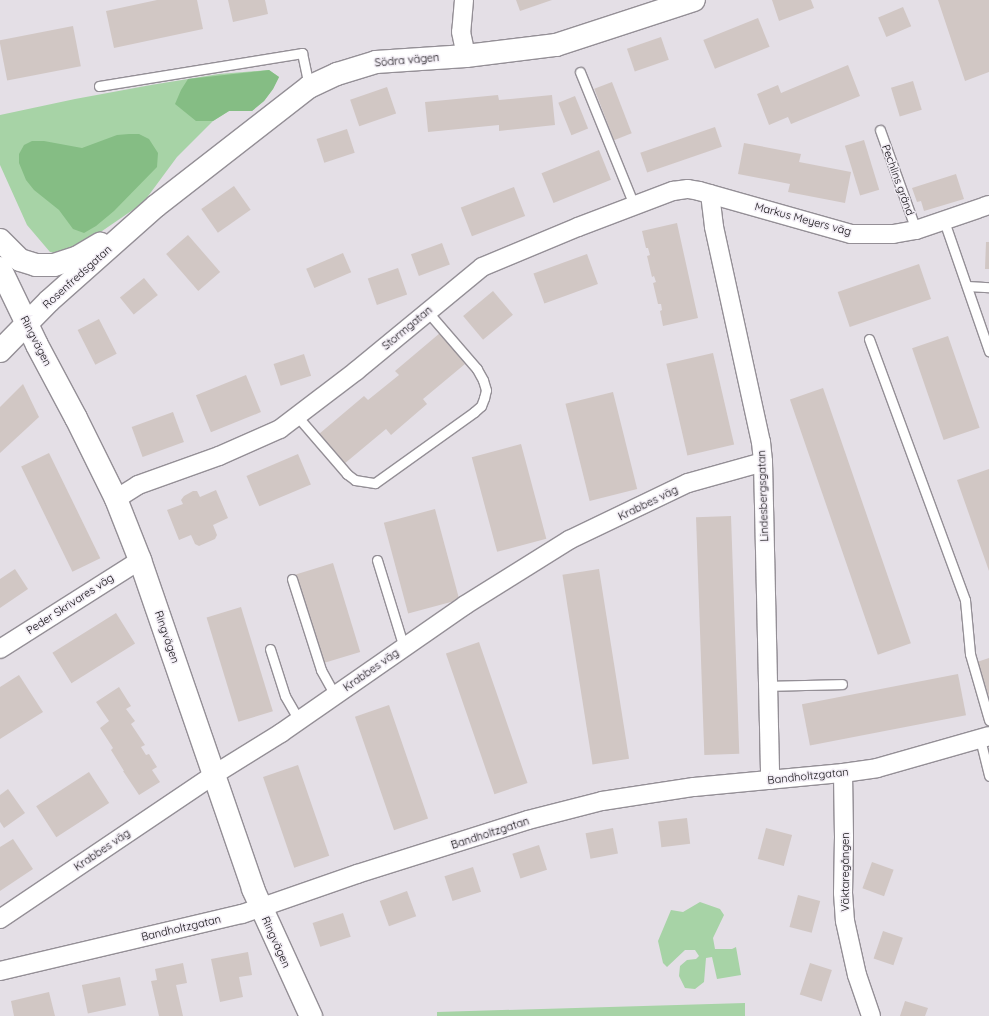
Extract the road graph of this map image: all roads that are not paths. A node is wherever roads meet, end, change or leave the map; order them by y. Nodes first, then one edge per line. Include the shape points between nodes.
1 (464, 0) edge
2 (694, 0) edge
3 (466, 56) junction
4 (580, 72) dead end
5 (99, 86) dead end
6 (309, 87) junction
7 (880, 130) dead end
8 (710, 194) junction
9 (634, 205) junction
10 (989, 205) edge
11 (156, 206) junction
12 (944, 221) junction
13 (916, 230) junction
14 (0, 240) edge
15 (0, 268) edge
16 (967, 286) junction
17 (989, 287) edge
18 (427, 311) junction
19 (27, 324) junction
20 (869, 339) dead end
21 (0, 351) edge
22 (989, 351) edge
23 (297, 416) junction
24 (764, 462) junction
25 (116, 499) junction
26 (140, 560) junction
27 (377, 560) dead end
28 (292, 579) dead end
29 (404, 648) junction
30 (0, 649) edge
31 (270, 649) dead end
32 (842, 684) dead end
33 (768, 686) junction
34 (335, 695) junction
35 (299, 720) junction
36 (989, 720) edge
37 (985, 737) edge
38 (843, 773) junction
39 (215, 774) junction
40 (989, 776) edge
41 (770, 780) junction
42 (262, 909) junction
43 (0, 919) edge
44 (0, 971) edge
45 (311, 1016) edge
46 (871, 1016) edge

1 - 3 street via 461,32
2 - 3 street, Södra vägen via 556,45
3 - 6 street, Södra vägen via 376,62 337,74
4 - 9 lane
5 - 6 lane via 302,53
6 - 11 street, Rosenfredsgatan
7 - 13 lane, Pechlins gränd
8 - 9 street, Stormgatan via 688,190 673,191
8 - 13 street, Markus Meyers väg via 851,234 893,234
8 - 24 street, Lindesbergsgatan via 714,228
9 - 18 street, Stormgatan via 482,267
10 - 12 street, Markus Meyers väg
11 - 14 street, Rosenfredsgatan via 78,257 54,265 36,265 20,260
11 - 19 street, Rosenfredsgatan via 49,301
12 - 13 street, Markus Meyers väg
12 - 16 lane
15 - 19 street, Ringvägen
16 - 17 lane
16 - 22 lane
18 - 23 street, Stormgatan
18 - 23 lane via 477,369 483,380 486,390 484,398 481,406 474,412 375,483 355,480 347,474
19 - 21 street, Rosenfredsgatan
19 - 25 street, Ringvägen
20 - 36 lane via 965,600 970,654
23 - 25 street, Stormgatan via 280,429 219,456 138,485
24 - 29 street, Krabbes väg via 688,483 570,540 465,605
24 - 33 street, Lindesbergsgatan
25 - 26 street, Ringvägen
26 - 30 street, Peder Skrivares väg
26 - 39 street, Ringvägen
27 - 29 lane
28 - 34 lane via 321,670
29 - 34 street, Krabbes väg
31 - 35 lane via 285,696
32 - 33 lane
33 - 41 street, Lindesbergsgatan
34 - 35 street, Krabbes väg
35 - 39 street, Krabbes väg
37 - 38 street, Bandholtzgatan via 877,768
37 - 40 lane
38 - 41 street, Bandholtzgatan
38 - 46 street, Väktaregången via 845,920 857,975
39 - 42 street, Ringvägen
39 - 43 street, Krabbes väg
41 - 42 street, Bandholtzgatan via 694,787 602,801 528,820 357,874
42 - 44 street, Bandholtzgatan
42 - 45 street, Ringvägen

